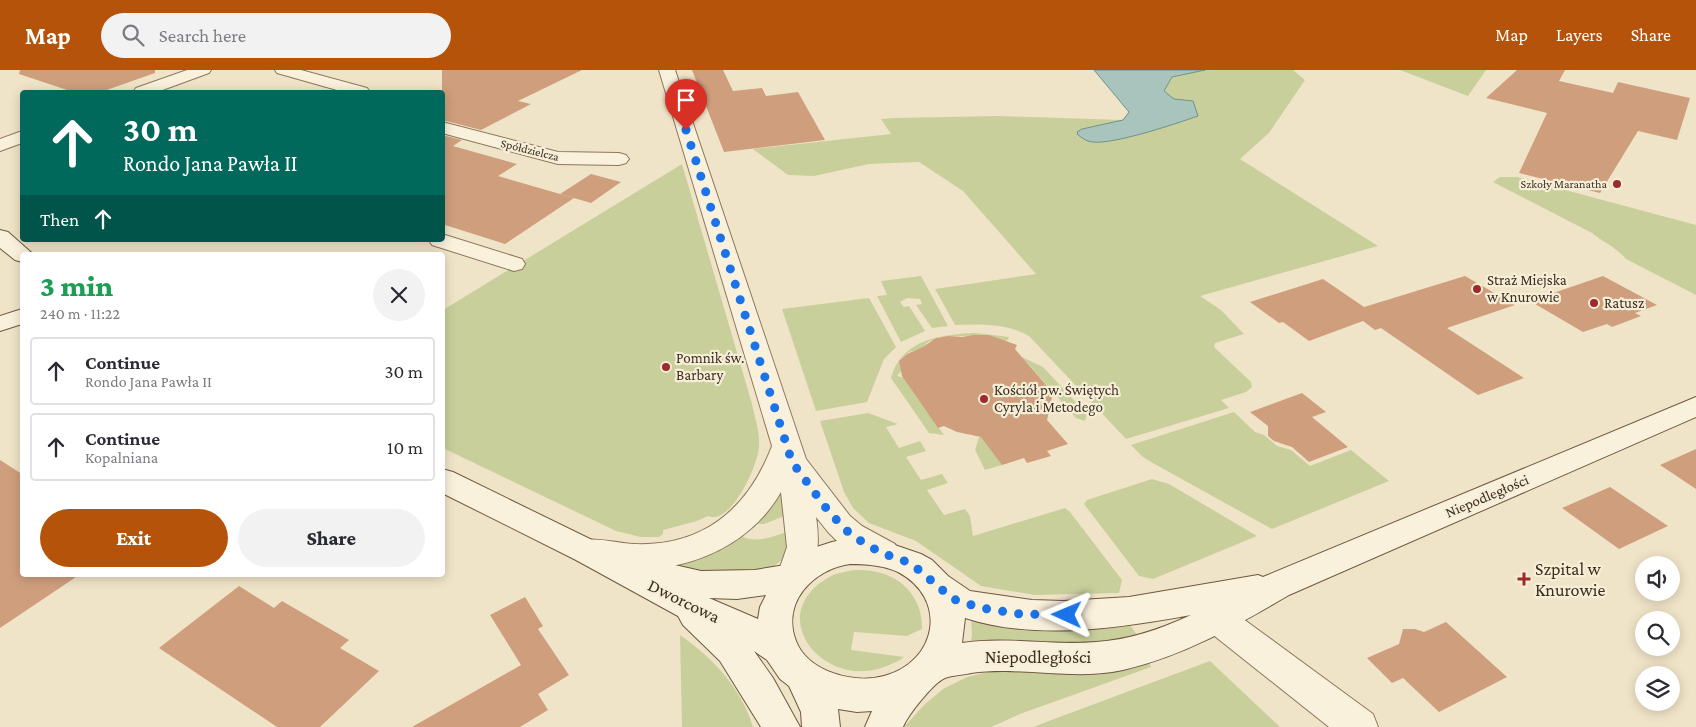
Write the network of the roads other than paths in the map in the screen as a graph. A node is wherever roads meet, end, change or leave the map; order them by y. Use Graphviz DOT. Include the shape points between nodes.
graph roads {
  1 [pos="203,70"];
  2 [pos="283,70"];
  3 [pos="667,70"];
  4 [pos="148,90"];
  5 [pos="354,90"];
  6 [pos="445,128"];
  7 [pos="20,138"];
  8 [pos="0,145"];
  9 [pos="618,159"];
  10 [pos="0,237"];
  11 [pos="445,242"];
  12 [pos="20,253"];
  13 [pos="514,264"];
  14 [pos="20,317"];
  15 [pos="0,324"];
  16 [pos="1696,406"];
  17 [pos="790,454"];
  18 [pos="445,481"];
  19 [pos="588,551"];
  20 [pos="883,554"];
  21 [pos="794,576"];
  22 [pos="1277,585"];
  23 [pos="936,586"];
  24 [pos="682,603"];
  25 [pos="1219,620"];
  26 [pos="780,650"];
  27 [pos="924,673"];
  28 [pos="804,678"];
  29 [pos="781,727"];
  30 [pos="821,727"];
  31 [pos="884,727"];
  32 [pos="1359,727"];
  1 -- 4 [label="street"];
  2 -- 5 [label="street"];
  3 -- 17 [label="street"];
  6 -- 9 [label="street, Spółdzielcza" via="558,158"];
  7 -- 8 [label="street"];
  10 -- 12 [label="street"];
  11 -- 13 [label="street"];
  14 -- 15 [label="street"];
  16 -- 22 [label="street, Niepodległości"];
  17 -- 19 [label="street" via="763,496 738,525 706,544 666,555 634,557"];
  17 -- 20 [label="street" via="839,524"];
  17 -- 21 [label="street" via="803,547"];
  18 -- 19 [label="street, Dworcowa"];
  19 -- 21 [label="street, Dworcowa" via="661,577 718,587"];
  19 -- 24 [label="street, Dworcowa"];
  20 -- 21 [label="street" via="867,551 835,553 820,558"];
  20 -- 23 [label="street" via="913,565"];
  21 -- 26 [label="street" via="775,608 775,636"];
  22 -- 23 [label="street, Niepodległości" via="1132,612 1082,616 1020,614 981,608 953,599"];
  22 -- 25 [label="street, Niepodległości"];
  23 -- 27 [label="street" via="944,599 948,627 942,652"];
  24 -- 26 [label="street, Dworcowa" via="755,633"];
  24 -- 29 [label="street" via="733,650"];
  25 -- 27 [label="street, Niepodległości" via="1128,654 1096,658 965,658"];
  25 -- 32 [label="street"];
  26 -- 28 [label="street"];
  27 -- 28 [label="street" via="899,689 860,696 821,688"];
  27 -- 31 [label="street" via="890,713"];
  28 -- 30 [label="street" via="820,712"];
}
